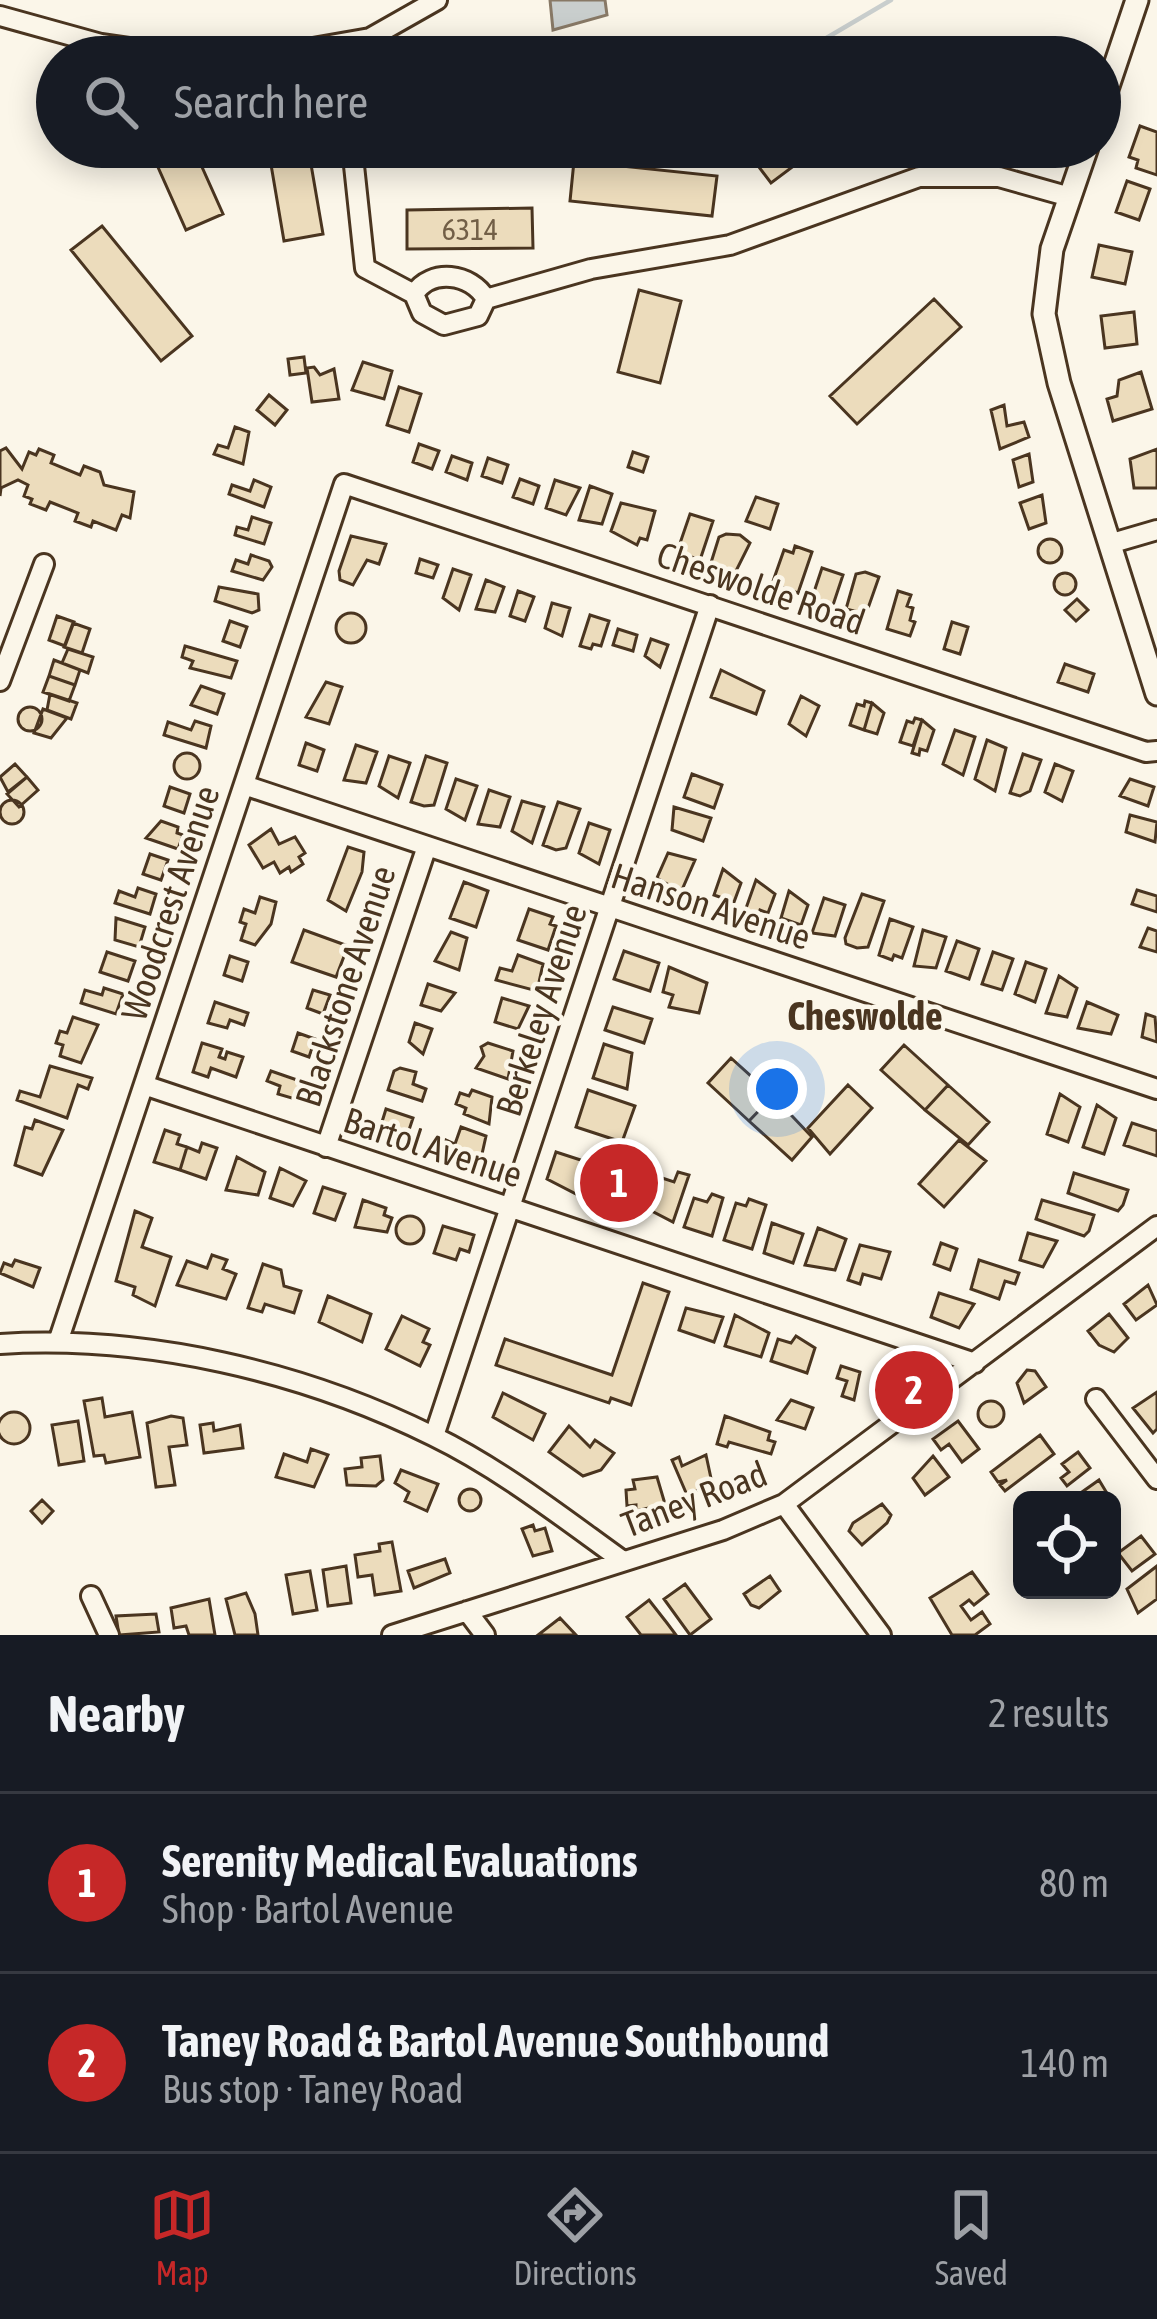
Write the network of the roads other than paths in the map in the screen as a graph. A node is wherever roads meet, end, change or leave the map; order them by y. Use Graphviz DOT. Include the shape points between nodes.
graph roads {
  1 [pos="437,0"];
  2 [pos="1137,0"];
  3 [pos="0,16"];
  4 [pos="71,36"];
  5 [pos="375,36"];
  6 [pos="1121,48"];
  7 [pos="354,168"];
  8 [pos="1080,168"];
  9 [pos="1070,196"];
  10 [pos="414,294"];
  11 [pos="486,299"];
  12 [pos="344,484"];
  13 [pos="1157,530"];
  14 [pos="1109,544"];
  15 [pos="44,563"];
  16 [pos="710,605"];
  17 [pos="0,682"];
  18 [pos="1157,694"];
  19 [pos="1157,751"];
  20 [pos="244,785"];
  21 [pos="427,846"];
  22 [pos="610,907"];
  23 [pos="143,1085"];
  24 [pos="1157,1089"];
  25 [pos="326,1147"];
  26 [pos="510,1208"];
  27 [pos="1157,1226"];
  28 [pos="58,1342"];
  29 [pos="0,1344"];
  30 [pos="974,1363"];
  31 [pos="1096,1399"];
  32 [pos="434,1436"];
  33 [pos="1157,1479"];
  34 [pos="784,1504"];
  35 [pos="623,1562"];
  36 [pos="91,1596"];
  37 [pos="467,1611"];
  38 [pos="109,1635"];
  39 [pos="392,1635"];
  40 [pos="485,1635"];
  41 [pos="881,1635"];
  1 -- 5 [label="street"];
  2 -- 6 [label="main road"];
  3 -- 4 [label="street"];
  7 -- 10 [label="street" via="365,268"];
  8 -- 9 [label="main road"];
  9 -- 11 [label="street" via="999,177 919,177 730,245 591,269"];
  9 -- 14 [label="main road" via="1052,249 1044,314"];
  10 -- 11 [label="street" via="441,276 470,283"];
  10 -- 11 [label="street" via="422,313 444,325 478,316"];
  12 -- 16 [label="street, Cheswolde Road"];
  12 -- 20 [label="street, Woodcrest Avenue"];
  13 -- 14 [label="street"];
  14 -- 18 [label="main road"];
  15 -- 17 [label="street"];
  16 -- 19 [label="street, Cheswolde Road"];
  16 -- 22 [label="street, Berkeley Avenue"];
  20 -- 21 [label="street, Hanson Avenue"];
  20 -- 23 [label="street, Woodcrest Avenue"];
  21 -- 22 [label="street, Hanson Avenue"];
  21 -- 25 [label="street, Blackstone Avenue"];
  22 -- 24 [label="street, Hanson Avenue"];
  22 -- 26 [label="street, Berkeley Avenue"];
  23 -- 25 [label="street, Bartol Avenue"];
  23 -- 28 [label="street, Woodcrest Avenue"];
  25 -- 26 [label="street, Bartol Avenue"];
  26 -- 30 [label="street, Bartol Avenue"];
  26 -- 32 [label="street, Berkeley Avenue"];
  27 -- 30 [label="street, Taney Road"];
  28 -- 29 [label="street"];
  28 -- 32 [label="street" via="283,1378"];
  30 -- 34 [label="street, Taney Road"];
  31 -- 33 [label="street"];
  32 -- 35 [label="street"];
  34 -- 35 [label="street, Taney Road"];
  34 -- 41 [label="street"];
  35 -- 37 [label="street, Taney Road"];
  36 -- 38 [label="street"];
  37 -- 39 [label="street, Taney Road"];
  37 -- 40 [label="street"];
}
